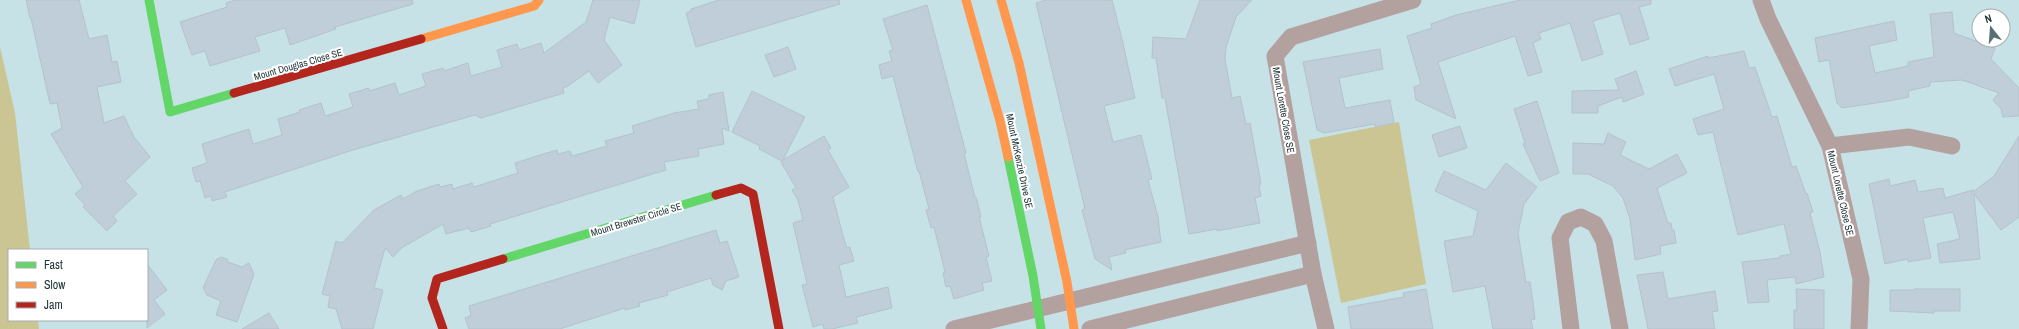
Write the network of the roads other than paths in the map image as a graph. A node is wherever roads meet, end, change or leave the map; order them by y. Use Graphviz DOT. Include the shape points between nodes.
graph roads {
  1 [pos="149,0"];
  2 [pos="539,0"];
  3 [pos="966,0"];
  4 [pos="1001,0"];
  5 [pos="1412,0"];
  6 [pos="1761,0"];
  7 [pos="1830,146"];
  8 [pos="1952,146"];
  9 [pos="1308,243"];
  10 [pos="1313,274"];
  11 [pos="1070,301"];
  12 [pos="1038,308"];
  13 [pos="443,329"];
  14 [pos="779,329"];
  15 [pos="954,329"];
  16 [pos="1041,329"];
  17 [pos="1074,329"];
  18 [pos="1090,329"];
  19 [pos="1326,329"];
  20 [pos="1571,329"];
  21 [pos="1620,329"];
  22 [pos="1859,329"];
  1 -- 2 [label="street, Mount Douglas Close SE" via="170,112 534,6"];
  3 -- 12 [label="street, Mount McKenzie Drive SE" via="1000,121"];
  4 -- 11 [label="street, Mount McKenzie Drive SE" via="1019,63"];
  5 -- 9 [label="street, Mount Lorette Close SE" via="1291,38 1275,56"];
  6 -- 7 [label="street, Mount Lorette Close SE"];
  7 -- 8 [label="street" via="1909,137"];
  7 -- 22 [label="street, Mount Lorette Close SE" via="1861,279"];
  9 -- 10 [label="street, Mount Lorette Close SE"];
  9 -- 11 [label="street"];
  10 -- 18 [label="street"];
  10 -- 19 [label="street, Mount Lorette Close SE"];
  11 -- 12 [label="street"];
  11 -- 17 [label="street, Mount McKenzie Drive SE"];
  12 -- 15 [label="street"];
  12 -- 16 [label="street, Mount McKenzie Drive SE"];
  13 -- 14 [label="street, Mount Brewster Circle SE" via="432,298 437,279 741,188 753,194"];
  20 -- 21 [label="street" via="1560,238 1568,222 1581,217 1595,224 1604,241"];
}
